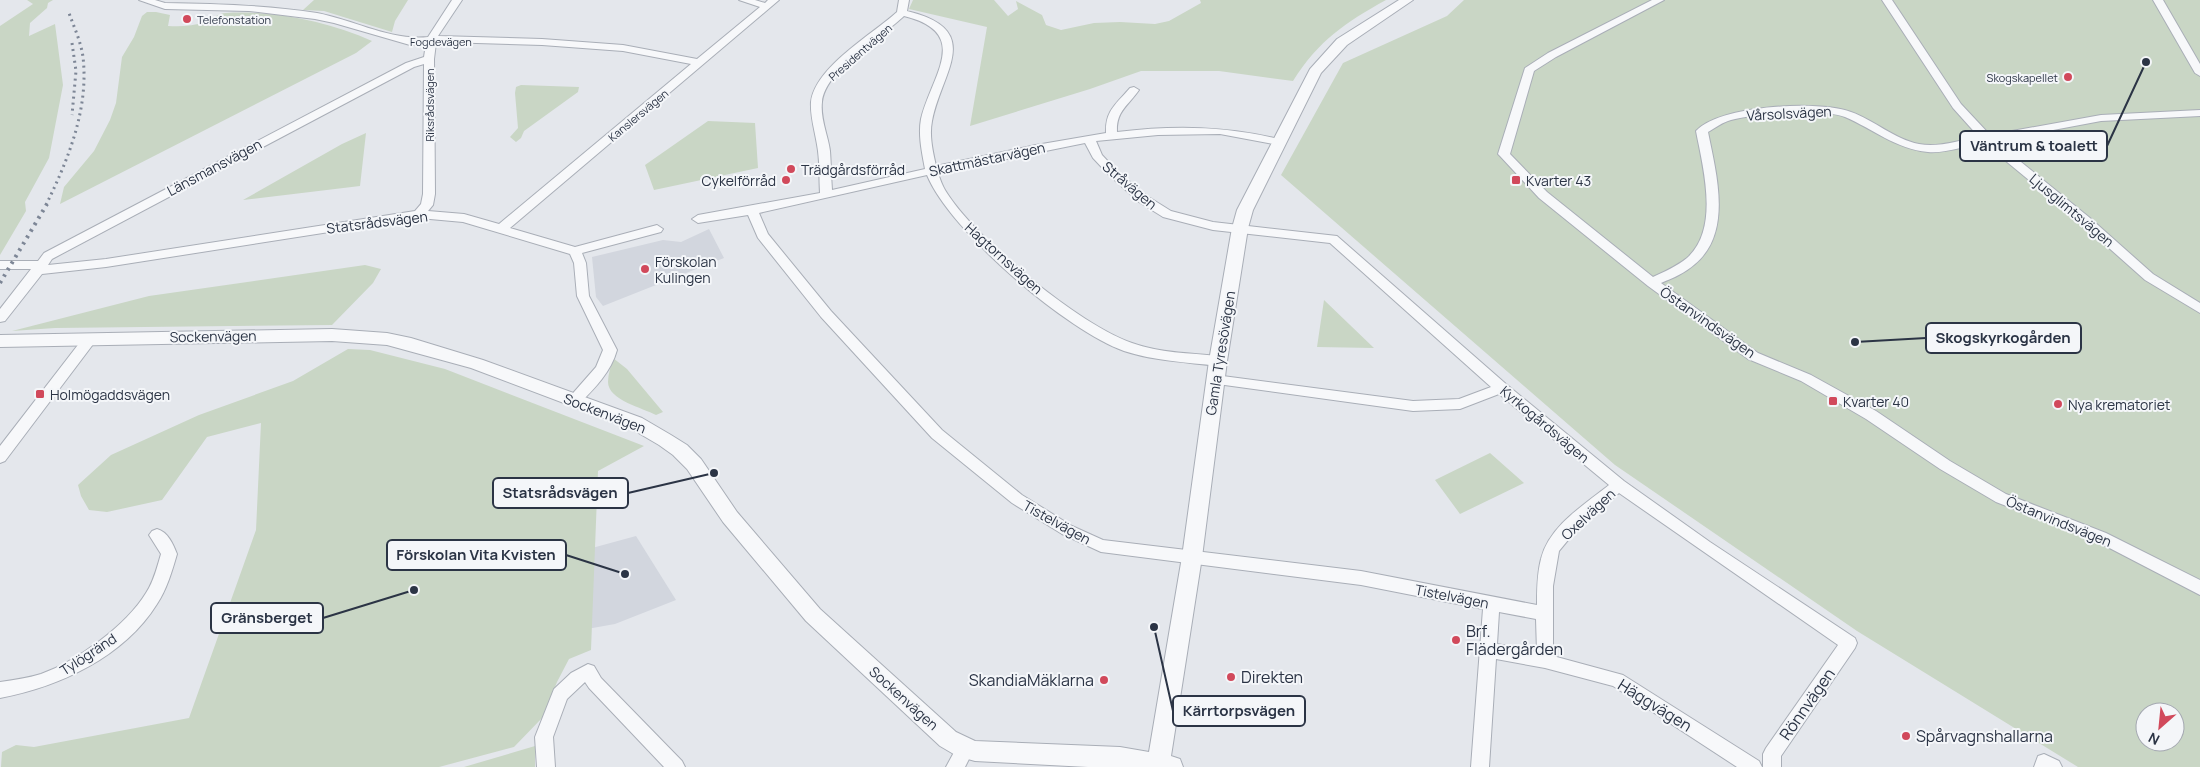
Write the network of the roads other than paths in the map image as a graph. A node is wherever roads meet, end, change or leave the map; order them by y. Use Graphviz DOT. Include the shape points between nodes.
graph roads {
  1 [pos="144,0"];
  2 [pos="457,0"];
  3 [pos="744,0"];
  4 [pos="904,0"];
  5 [pos="1407,0"];
  6 [pos="1659,0"];
  7 [pos="1887,0"];
  8 [pos="2158,0"];
  9 [pos="219,3"];
  10 [pos="771,3"];
  11 [pos="902,13"];
  12 [pos="431,41"];
  13 [pos="429,59"];
  14 [pos="700,63"];
  15 [pos="2200,72"];
  16 [pos="1134,90"];
  17 [pos="2200,113"];
  18 [pos="1112,137"];
  19 [pos="1089,139"];
  20 [pos="1988,140"];
  21 [pos="1279,142"];
  22 [pos="931,171"];
  23 [pos="826,194"];
  24 [pos="752,211"];
  25 [pos="419,214"];
  26 [pos="698,219"];
  27 [pos="502,228"];
  28 [pos="1240,228"];
  29 [pos="657,229"];
  30 [pos="575,251"];
  31 [pos="0,266"];
  32 [pos="39,268"];
  33 [pos="1652,283"];
  34 [pos="2200,308"];
  35 [pos="0,318"];
  36 [pos="89,340"];
  37 [pos="0,341"];
  38 [pos="1218,361"];
  39 [pos="1215,380"];
  40 [pos="1502,388"];
  41 [pos="574,400"];
  42 [pos="0,457"];
  43 [pos="1619,485"];
  44 [pos="157,535"];
  45 [pos="1192,557"];
  46 [pos="2200,588"];
  47 [pos="1492,603"];
  48 [pos="1546,614"];
  49 [pos="1849,643"];
  50 [pos="1490,650"];
  51 [pos="1545,661"];
  52 [pos="0,690"];
  53 [pos="960,758"];
  54 [pos="1163,766"];
  55 [pos="546,767"];
  56 [pos="676,767"];
  57 [pos="1480,767"];
  58 [pos="1753,767"];
  59 [pos="1772,767"];
  1 -- 9 [label="street, Fogdevägen" via="165,6"];
  2 -- 12 [label="street, Riksrådsvägen"];
  3 -- 10 [label="street"];
  4 -- 11 [label="street, Presidentvägen"];
  5 -- 21 [label="street, Gamla Tyresövägen" via="1342,42 1327,58 1315,72"];
  6 -- 33 [label="street, Östanvindsvägen" via="1529,70 1504,154 1543,195"];
  7 -- 20 [label="street, Ljusglimtsvägen" via="1956,106"];
  8 -- 15 [label="street"];
  9 -- 12 [label="street, Fogdevägen" via="336,20 410,42"];
  10 -- 14 [label="street, Kanslersvägen"];
  11 -- 22 [label="street, Hagtornsvägen" via="936,24 942,32 948,57 926,119"];
  11 -- 23 [label="street, Presidentvägen" via="838,68 826,80 818,96"];
  12 -- 13 [label="street, Riksrådsvägen"];
  12 -- 14 [label="street, Fogdevägen" via="542,42 623,48"];
  13 -- 25 [label="street, Riksrådsvägen" via="429,194 427,205"];
  13 -- 32 [label="street, Länsmansvägen" via="410,65 48,256"];
  14 -- 27 [label="street, Kanslersvägen"];
  16 -- 18 [label="street" via="1111,120"];
  17 -- 20 [label="street, Vårsolsvägen" via="2101,118"];
  18 -- 19 [label="street, Skattmästarvägen"];
  18 -- 21 [label="street, Skattmästarvägen" via="1221,131"];
  19 -- 22 [label="street, Skattmästarvägen"];
  19 -- 28 [label="street, Stråvägen" via="1097,156 1113,173 1143,199 1167,214 1197,223"];
  20 -- 33 [label="street, Vårsolsvägen" via="1931,149 1916,148 1897,142 1847,114 1829,109 1729,117 1702,131 1713,198 1708,234 1694,258"];
  20 -- 34 [label="street, Ljusglimtsvägen" via="2149,277"];
  21 -- 28 [label="street, Gamla Tyresövägen" via="1245,210"];
  22 -- 23 [label="street, Skattmästarvägen"];
  22 -- 38 [label="street, Hagtornsvägen" via="932,178 957,215 988,247 1068,314 1115,343 1141,352"];
  23 -- 24 [label="street, Skattmästarvägen"];
  24 -- 26 [label="street, Skattmästarvägen"];
  24 -- 45 [label="street, Tistelvägen" via="762,235 826,314 914,411 980,471 1067,530 1101,546"];
  25 -- 27 [label="street, Statsrådsvägen" via="458,217"];
  25 -- 32 [label="street, Statsrådsvägen" via="106,263"];
  27 -- 30 [label="street, Statsrådsvägen"];
  28 -- 38 [label="street, Gamla Tyresövägen"];
  28 -- 40 [label="street, Kyrkogårdsvägen" via="1333,239"];
  29 -- 30 [label="street"];
  30 -- 41 [label="street" via="580,262 583,296 610,350 602,369"];
  31 -- 32 [label="street"];
  32 -- 35 [label="street, Länsmansvägen"];
  33 -- 46 [label="street, Östanvindsvägen" via="1753,356 1806,378 1855,406 2001,498 2101,537"];
  36 -- 37 [label="street, Sockenvägen"];
  36 -- 41 [label="street, Sockenvägen" via="252,335 387,339 477,364"];
  36 -- 42 [label="street"];
  38 -- 39 [label="street, Gamla Tyresövägen"];
  39 -- 40 [label="street" via="1413,406 1460,404"];
  39 -- 45 [label="street, Gamla Tyresövägen"];
  40 -- 43 [label="street, Kyrkogårdsvägen"];
  41 -- 53 [label="street, Sockenvägen" via="643,426 680,450 789,589 948,739"];
  43 -- 48 [label="street, Oxelvägen" via="1571,526 1552,549 1546,569"];
  43 -- 49 [label="street, Kyrkogårdsvägen"];
  44 -- 52 [label="street, Tylögränd" via="168,554 152,599 139,616 111,641 50,678"];
  45 -- 47 [label="street, Tistelvägen" via="1361,578"];
  45 -- 54 [label="street, Gamla Tyresövägen"];
  47 -- 48 [label="street, Tistelvägen"];
  47 -- 50 [label="street"];
  48 -- 51 [label="street, Oxelvägen"];
  49 -- 59 [label="street, Rönnvägen" via="1772,754"];
  50 -- 51 [label="street, Häggvägen"];
  50 -- 57 [label="street"];
  51 -- 58 [label="street, Häggvägen" via="1617,680"];
  53 -- 54 [label="street, Sockenvägen" via="1013,754 1110,757"];
  55 -- 56 [label="street" via="544,737 560,694 588,672"];
}
